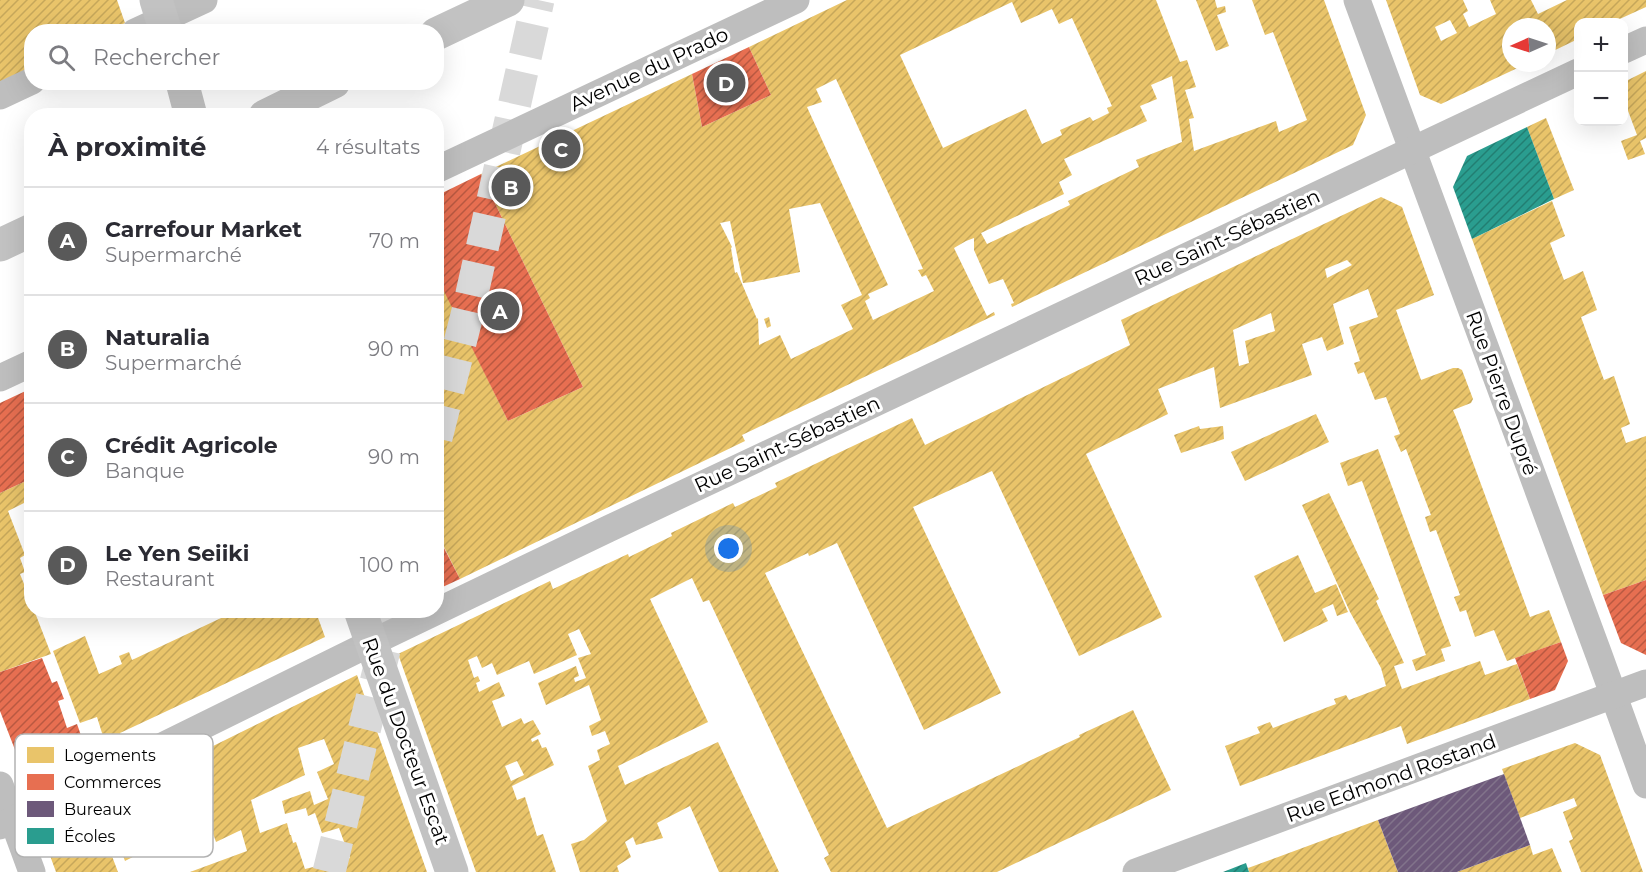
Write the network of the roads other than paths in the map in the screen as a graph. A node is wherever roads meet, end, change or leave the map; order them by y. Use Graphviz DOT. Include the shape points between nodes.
graph roads {
  1 [pos="204,0"];
  2 [pos="508,0"];
  3 [pos="796,0"];
  4 [pos="1357,0"];
  5 [pos="155,21"];
  6 [pos="444,30"];
  7 [pos="1646,40"];
  8 [pos="1628,48"];
  9 [pos="1574,74"];
  10 [pos="24,85"];
  11 [pos="184,90"];
  12 [pos="318,90"];
  13 [pos="0,96"];
  14 [pos="189,108"];
  15 [pos="281,108"];
  16 [pos="1412,150"];
  17 [pos="444,166"];
  18 [pos="24,234"];
  19 [pos="0,245"];
  20 [pos="24,367"];
  21 [pos="0,378"];
  22 [pos="444,608"];
  23 [pos="363,618"];
  24 [pos="423,618"];
  25 [pos="371,643"];
  26 [pos="1646,683"];
  27 [pos="1614,694"];
  28 [pos="186,734"];
  29 [pos="0,785"];
  30 [pos="1646,786"];
  31 [pos="6,823"];
  32 [pos="15,840"];
  33 [pos="24,857"];
  34 [pos="32,872"];
  35 [pos="452,872"];
  36 [pos="1136,872"];
  1 -- 5 [label="street"];
  2 -- 6 [label="main road"];
  3 -- 17 [label="street, Avenue du Prado"];
  4 -- 16 [label="street, Rue Pierre Dupré"];
  7 -- 8 [label="street"];
  9 -- 16 [label="street, Rue Saint-Sébastien"];
  10 -- 13 [label="street"];
  11 -- 14 [label="main road"];
  12 -- 15 [label="main road"];
  16 -- 22 [label="street, Rue Saint-Sébastien"];
  16 -- 27 [label="street, Rue Pierre Dupré"];
  18 -- 19 [label="main road"];
  20 -- 21 [label="street"];
  23 -- 25 [label="main road, Rue du Docteur Escat"];
  24 -- 25 [label="street, Rue Saint-Sébastien"];
  25 -- 28 [label="street, Rue Saint-Sébastien"];
  25 -- 35 [label="main road, Rue du Docteur Escat"];
  26 -- 27 [label="street, Rue Edmond Rostand"];
  27 -- 30 [label="street, Rue Pierre Dupré"];
  27 -- 36 [label="street, Rue Edmond Rostand"];
  29 -- 31 [label="street"];
  31 -- 32 [label="street"];
  33 -- 34 [label="street"];
}
